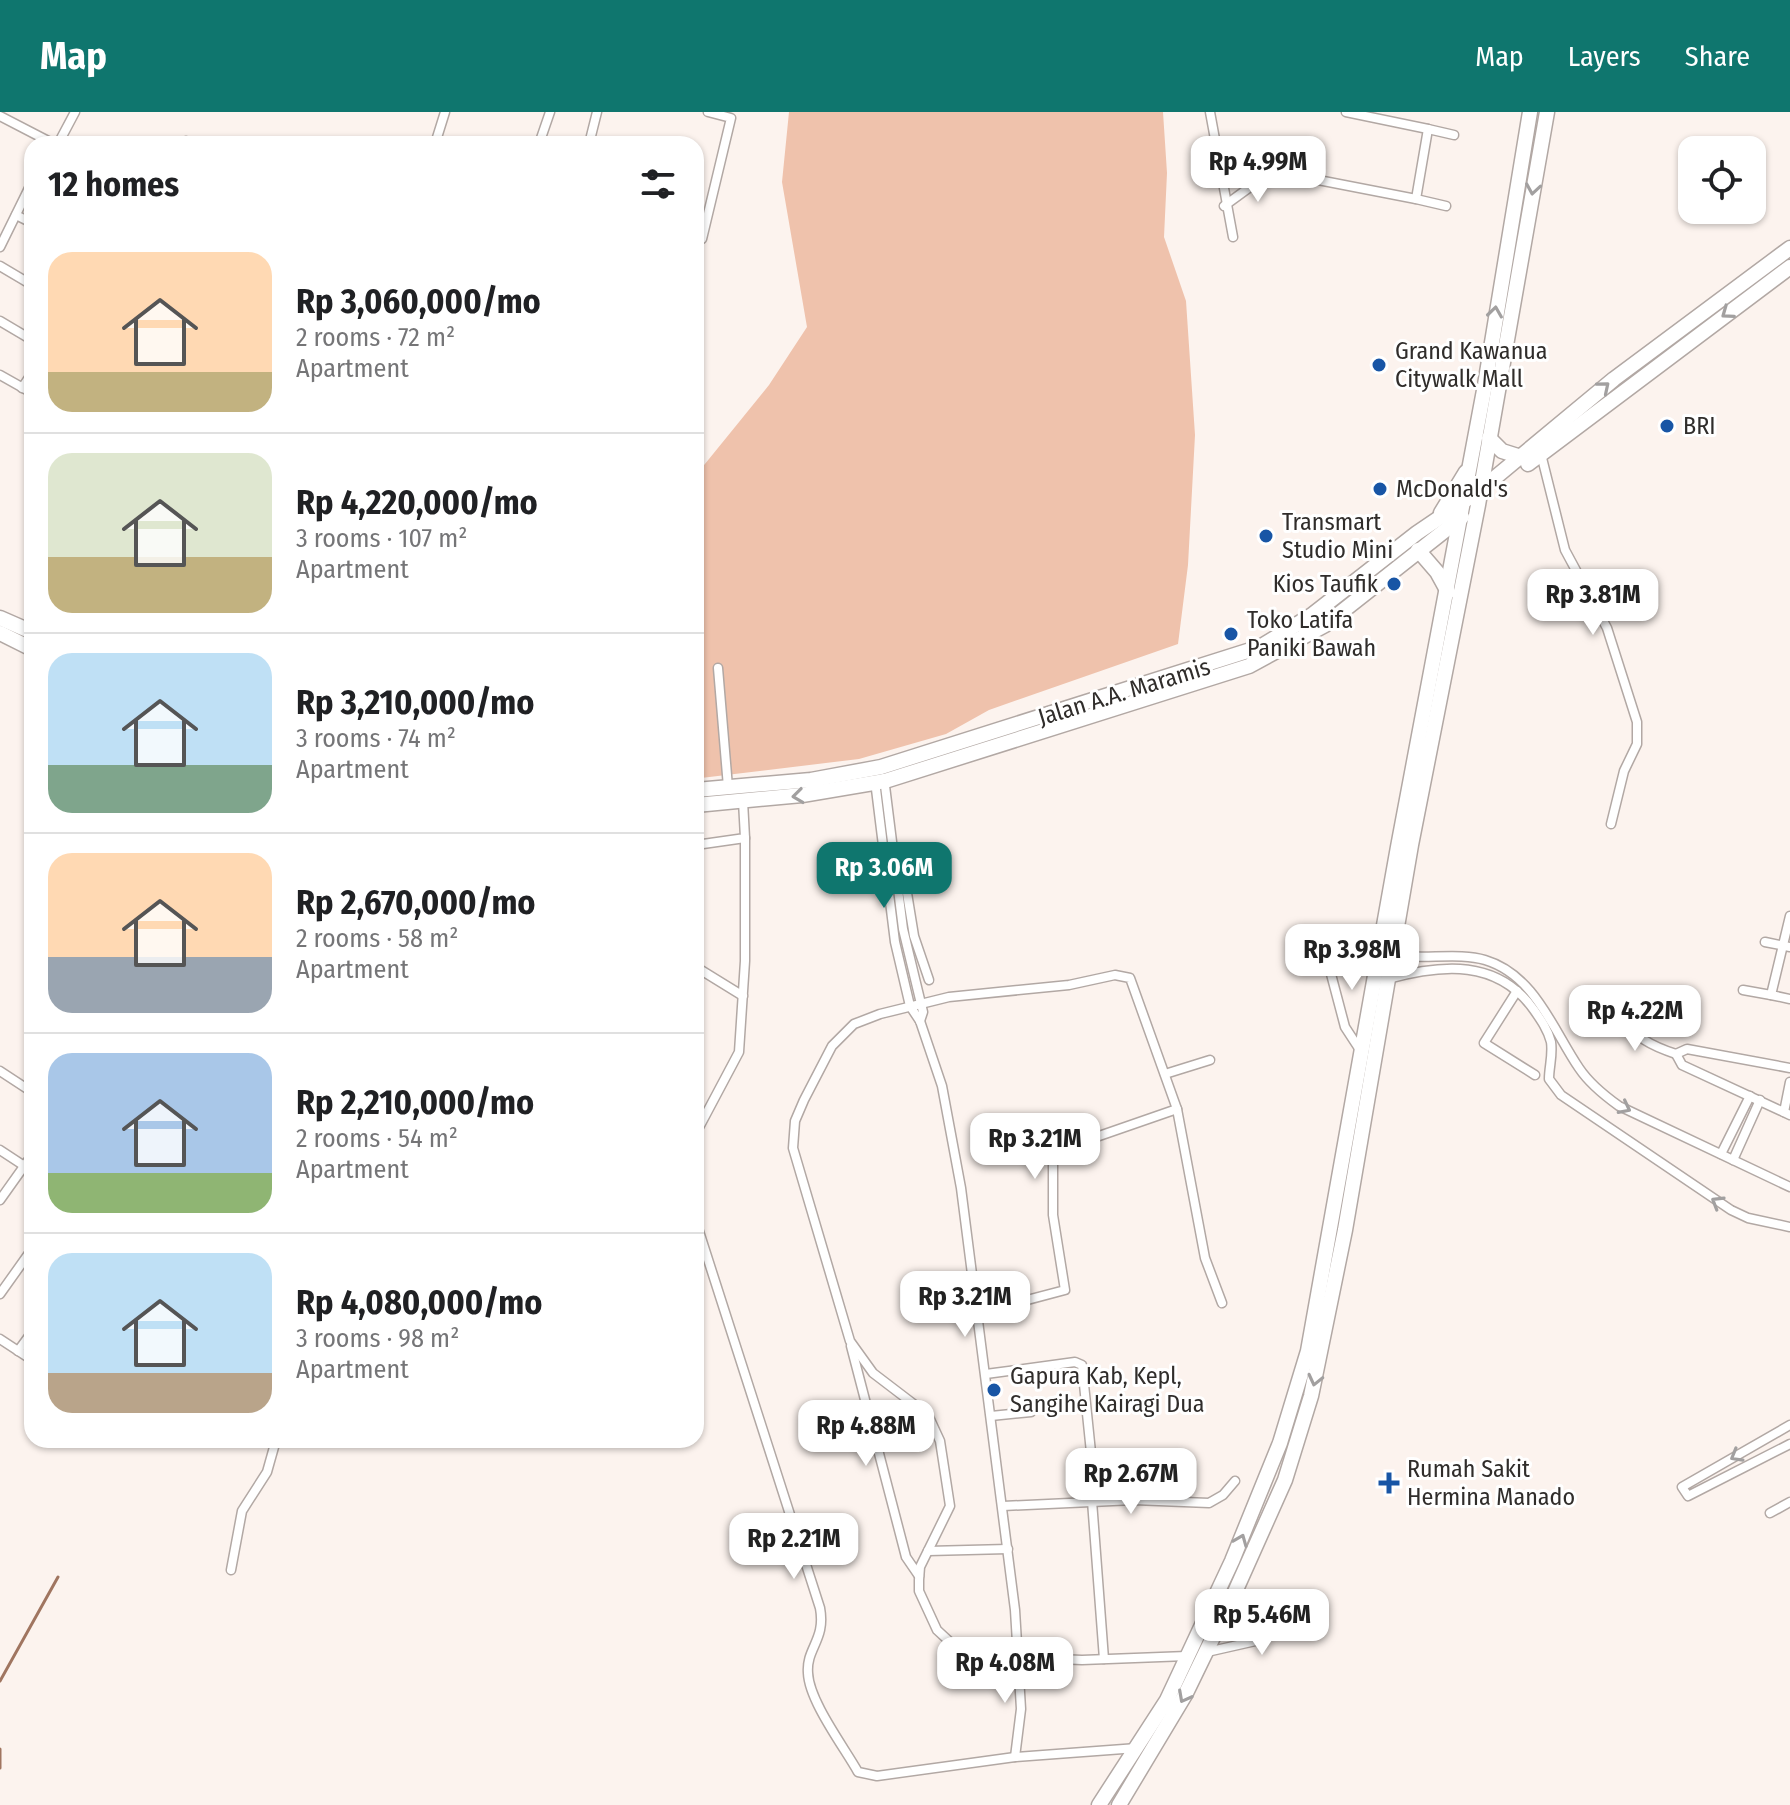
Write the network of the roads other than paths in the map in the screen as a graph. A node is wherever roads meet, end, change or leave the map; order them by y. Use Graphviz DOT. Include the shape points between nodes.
graph roads {
  1 [pos="75,112"];
  2 [pos="445,112"];
  3 [pos="550,112"];
  4 [pos="597,112"];
  5 [pos="708,112"];
  6 [pos="740,112"];
  7 [pos="1210,112"];
  8 [pos="1344,112"];
  9 [pos="1530,112"];
  10 [pos="1547,112"];
  11 [pos="0,116"];
  12 [pos="731,118"];
  13 [pos="1428,129"];
  14 [pos="1454,135"];
  15 [pos="39,136"];
  16 [pos="59,136"];
  17 [pos="438,136"];
  18 [pos="542,136"];
  19 [pos="591,136"];
  20 [pos="1215,152"];
  21 [pos="1272,171"];
  22 [pos="24,198"];
  23 [pos="1416,199"];
  24 [pos="1224,206"];
  25 [pos="1446,206"];
  26 [pos="16,215"];
  27 [pos="24,219"];
  28 [pos="704,231"];
  29 [pos="1233,237"];
  30 [pos="0,247"];
  31 [pos="1790,248"];
  32 [pos="0,266"];
  33 [pos="1790,267"];
  34 [pos="24,280"];
  35 [pos="0,321"];
  36 [pos="24,335"];
  37 [pos="0,375"];
  38 [pos="24,385"];
  39 [pos="22,388"];
  40 [pos="1489,438"];
  41 [pos="1541,453"];
  42 [pos="1521,457"];
  43 [pos="1471,463"];
  44 [pos="1474,499"];
  45 [pos="1439,516"];
  46 [pos="1459,518"];
  47 [pos="1418,550"];
  48 [pos="1448,592"];
  49 [pos="0,618"];
  50 [pos="24,628"];
  51 [pos="0,633"];
  52 [pos="24,645"];
  53 [pos="1443,647"];
  54 [pos="718,668"];
  55 [pos="878,775"];
  56 [pos="728,787"];
  57 [pos="704,789"];
  58 [pos="743,801"];
  59 [pos="704,804"];
  60 [pos="1611,824"];
  61 [pos="745,838"];
  62 [pos="704,844"];
  63 [pos="896,884"];
  64 [pos="1790,916"];
  65 [pos="1322,940"];
  66 [pos="1765,942"];
  67 [pos="1786,946"];
  68 [pos="1393,955"];
  69 [pos="704,972"];
  70 [pos="1388,979"];
  71 [pos="929,980"];
  72 [pos="1743,990"];
  73 [pos="1517,991"];
  74 [pos="1771,995"];
  75 [pos="743,996"];
  76 [pos="1790,999"];
  77 [pos="921,1003"];
  78 [pos="910,1006"];
  79 [pos="1622,1016"];
  80 [pos="920,1021"];
  81 [pos="1362,1053"];
  82 [pos="1572,1054"];
  83 [pos="1676,1054"];
  84 [pos="1210,1060"];
  85 [pos="1551,1062"];
  86 [pos="1790,1068"];
  87 [pos="0,1071"];
  88 [pos="1165,1074"];
  89 [pos="1535,1075"];
  90 [pos="1790,1082"];
  91 [pos="24,1087"];
  92 [pos="1750,1096"];
  93 [pos="1760,1100"];
  94 [pos="1177,1109"];
  95 [pos="1787,1113"];
  96 [pos="704,1118"];
  97 [pos="0,1150"];
  98 [pos="1721,1154"];
  99 [pos="1733,1160"];
  100 [pos="24,1165"];
  101 [pos="24,1173"];
  102 [pos="1790,1187"];
  103 [pos="0,1200"];
  104 [pos="1790,1227"];
  105 [pos="704,1247"];
  106 [pos="24,1260"];
  107 [pos="0,1294"];
  108 [pos="1222,1303"];
  109 [pos="978,1313"];
  110 [pos="0,1339"];
  111 [pos="850,1341"];
  112 [pos="24,1343"];
  113 [pos="18,1351"];
  114 [pos="24,1355"];
  115 [pos="986,1374"];
  116 [pos="1031,1412"];
  117 [pos="991,1416"];
  118 [pos="1790,1425"];
  119 [pos="1790,1444"];
  120 [pos="274,1448"];
  121 [pos="1235,1481"];
  122 [pos="1094,1501"];
  123 [pos="1790,1502"];
  124 [pos="1003,1506"];
  125 [pos="1770,1513"];
  126 [pos="1008,1549"];
  127 [pos="928,1551"];
  128 [pos="231,1570"];
  129 [pos="919,1576"];
  130 [pos="1268,1610"];
  131 [pos="1206,1652"];
  132 [pos="1017,1654"];
  133 [pos="1188,1655"];
  134 [pos="1104,1659"];
  135 [pos="1138,1748"];
  136 [pos="1015,1757"];
  137 [pos="1099,1805"];
  138 [pos="1119,1805"];
  1 -- 16 [label="street"];
  2 -- 17 [label="street"];
  3 -- 18 [label="street"];
  4 -- 19 [label="street"];
  5 -- 12 [label="street"];
  6 -- 12 [label="street"];
  7 -- 20 [label="street"];
  8 -- 13 [label="street"];
  43 -- 9 [label="highway, one-way"];
  10 -- 40 [label="highway, one-way"];
  11 -- 15 [label="street"];
  12 -- 28 [label="street"];
  13 -- 14 [label="street"];
  13 -- 23 [label="street"];
  20 -- 21 [label="street"];
  20 -- 24 [label="street"];
  21 -- 23 [label="street"];
  21 -- 24 [label="street"];
  22 -- 26 [label="street"];
  23 -- 25 [label="street"];
  24 -- 29 [label="street"];
  26 -- 27 [label="street"];
  26 -- 30 [label="street"];
  42 -- 31 [label="highway, Jalan A.A. Maramis, one-way" via="1614,379"];
  32 -- 34 [label="street"];
  33 -- 41 [label="highway, one-way"];
  35 -- 36 [label="street"];
  37 -- 39 [label="street"];
  38 -- 39 [label="street"];
  40 -- 42 [label="highway" via="1502,451"];
  40 -- 44 [label="highway"];
  41 -- 44 [label="highway"];
  41 -- 60 [label="street" via="1565,550 1607,628 1637,722 1637,744 1624,771"];
  42 -- 44 [label="highway, Jalan A.A. Maramis"];
  43 -- 44 [label="highway"];
  43 -- 45 [label="highway"];
  44 -- 45 [label="highway, Jalan A.A. Maramis"];
  44 -- 46 [label="highway"];
  44 -- 53 [label="highway"];
  45 -- 55 [label="highway, Jalan A.A. Maramis" via="1312,615 1260,647"];
  46 -- 47 [label="highway"];
  46 -- 48 [label="highway"];
  47 -- 48 [label="highway"];
  47 -- 55 [label="highway" via="1325,625 1260,661"];
  48 -- 53 [label="highway"];
  49 -- 50 [label="highway"];
  51 -- 52 [label="highway"];
  53 -- 68 [label="highway"];
  53 -- 81 [label="highway"];
  54 -- 56 [label="street"];
  55 -- 56 [label="highway, Jalan A.A. Maramis"];
  55 -- 58 [label="highway, one-way"];
  55 -- 63 [label="street"];
  55 -- 78 [label="street" via="895,942"];
  56 -- 57 [label="highway, Jalan A.A. Maramis"];
  58 -- 59 [label="highway"];
  58 -- 61 [label="street"];
  61 -- 62 [label="street"];
  61 -- 75 [label="street"];
  63 -- 71 [label="street" via="905,885"];
  63 -- 77 [label="street"];
  64 -- 67 [label="street"];
  65 -- 81 [label="street" via="1345,1027"];
  66 -- 67 [label="street"];
  67 -- 74 [label="street"];
  68 -- 70 [label="highway"];
  68 -- 82 [label="street" via="1484,960 1505,971 1549,1013"];
  69 -- 75 [label="street"];
  70 -- 73 [label="street" via="1434,968 1466,968"];
  70 -- 131 [label="highway, one-way" via="1311,1396 1285,1480"];
  72 -- 74 [label="street"];
  73 -- 85 [label="street" via="1547,1030"];
  73 -- 89 [label="street" via="1484,1043"];
  74 -- 76 [label="street"];
  75 -- 96 [label="street" via="739,1052"];
  77 -- 78 [label="street"];
  77 -- 80 [label="street"];
  77 -- 88 [label="street" via="1123,975 1130,978"];
  78 -- 80 [label="street"];
  78 -- 111 [label="street" via="854,1024 842,1035 804,1100 793,1134 796,1165"];
  79 -- 83 [label="street" via="1651,1046"];
  80 -- 109 [label="street" via="947,1104"];
  133 -- 81 [label="highway, one-way" via="1232,1561 1296,1393 1327,1259"];
  82 -- 85 [label="street"];
  82 -- 98 [label="street, one-way" via="1580,1069 1619,1106"];
  83 -- 86 [label="street" via="1687,1049"];
  83 -- 92 [label="street" via="1682,1065"];
  84 -- 88 [label="street"];
  104 -- 85 [label="street, one-way" via="1731,1210 1589,1116 1553,1088"];
  87 -- 91 [label="street"];
  88 -- 94 [label="street"];
  90 -- 95 [label="street"];
  92 -- 93 [label="street"];
  92 -- 98 [label="street"];
  93 -- 95 [label="street"];
  93 -- 99 [label="street"];
  94 -- 108 [label="street" via="1205,1258"];
  94 -- 109 [label="street" via="1057,1154 1051,1166 1051,1199 1065,1290"];
  97 -- 100 [label="street"];
  98 -- 99 [label="street"];
  99 -- 102 [label="street"];
  101 -- 103 [label="street"];
  105 -- 136 [label="street" via="820,1608 823,1630 808,1666 811,1689 858,1772 877,1776"];
  106 -- 107 [label="street"];
  109 -- 115 [label="street"];
  110 -- 113 [label="street"];
  111 -- 127 [label="street" via="873,1373 928,1415 940,1441 950,1506"];
  111 -- 129 [label="street" via="903,1546"];
  112 -- 113 [label="street"];
  113 -- 114 [label="street"];
  115 -- 117 [label="street"];
  115 -- 122 [label="street" via="1082,1365"];
  116 -- 117 [label="street"];
  117 -- 124 [label="street"];
  118 -- 119 [label="street, one-way" via="1682,1487 1688,1496"];
  120 -- 128 [label="street" via="267,1472 242,1511"];
  121 -- 122 [label="street" via="1209,1503"];
  122 -- 124 [label="street"];
  122 -- 134 [label="street"];
  123 -- 125 [label="street"];
  124 -- 126 [label="street"];
  126 -- 127 [label="street"];
  126 -- 132 [label="street"];
  127 -- 129 [label="street"];
  129 -- 132 [label="street" via="927,1611 950,1642 988,1656"];
  130 -- 131 [label="street" via="1260,1640"];
  131 -- 138 [label="highway, one-way" via="1147,1764"];
  132 -- 134 [label="street"];
  132 -- 136 [label="street" via="1021,1709"];
  133 -- 134 [label="street"];
  133 -- 135 [label="highway"];
  135 -- 136 [label="street"];
  135 -- 137 [label="highway"];
}
